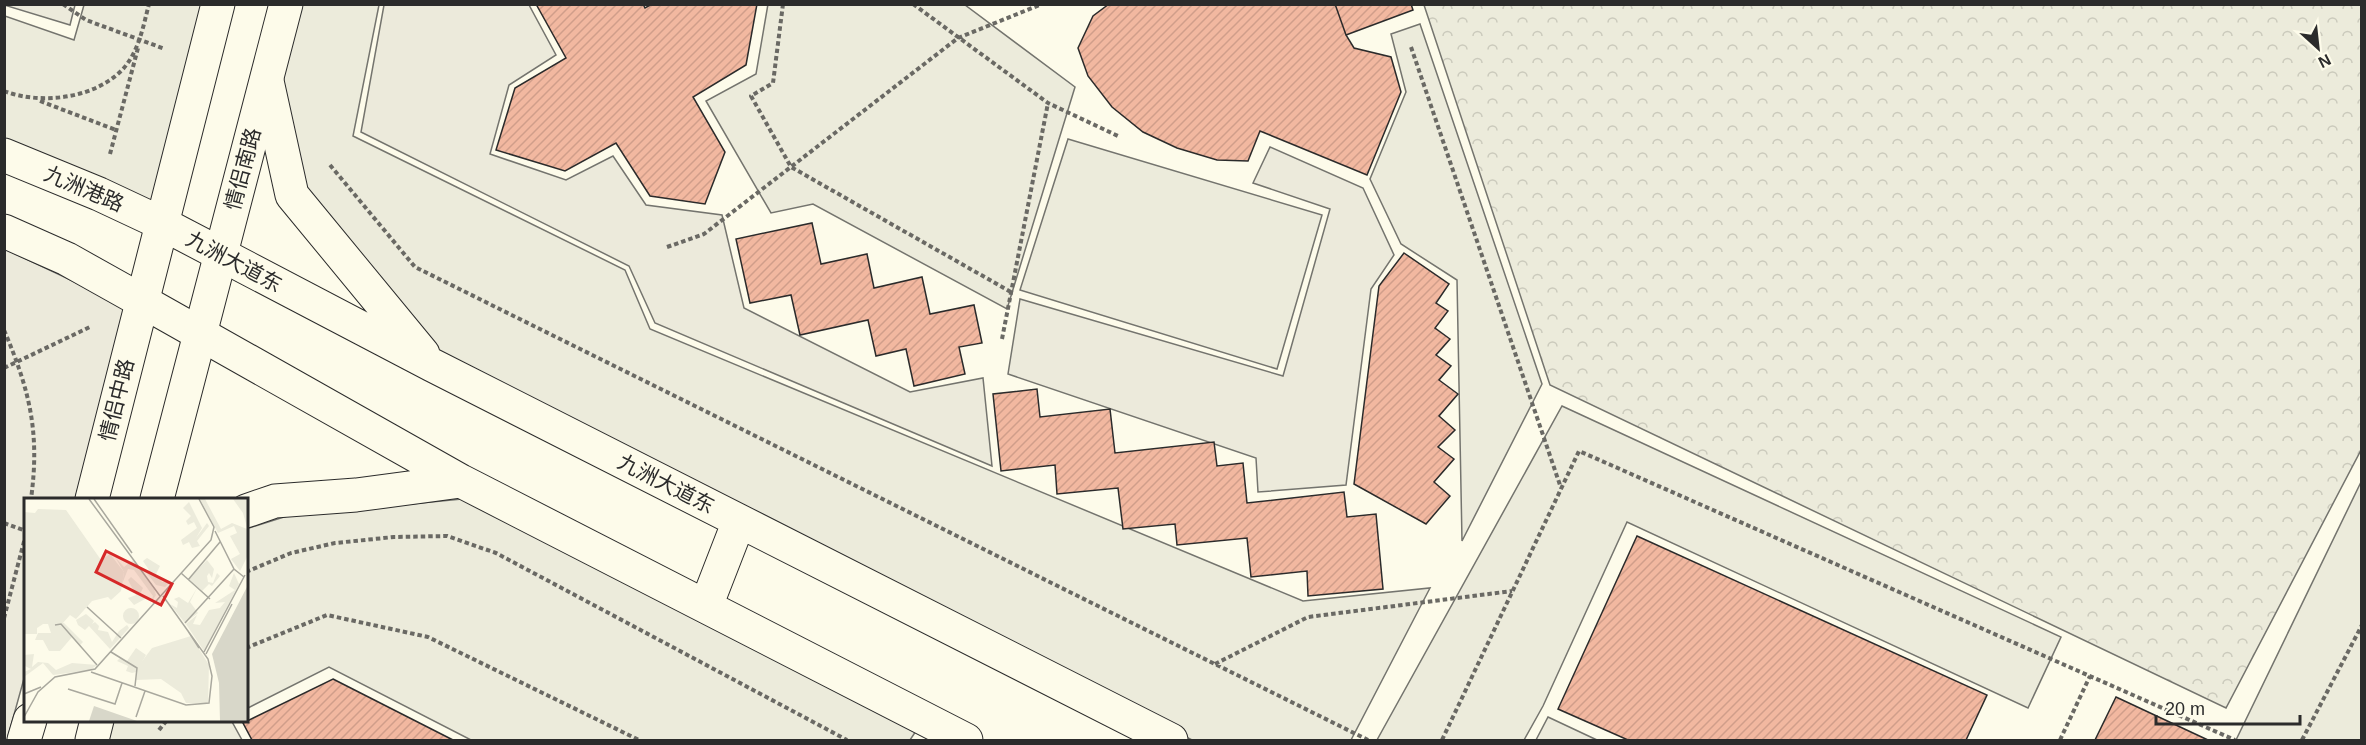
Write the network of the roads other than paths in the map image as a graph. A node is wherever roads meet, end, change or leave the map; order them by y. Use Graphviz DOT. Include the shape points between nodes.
graph roads {
  1 [pos="218,4"];
  2 [pos="286,4"];
  3 [pos="267,81"];
  4 [pos="4,155"];
  5 [pos="163,224"];
  6 [pos="4,231"];
  7 [pos="221,255"];
  8 [pos="142,302"];
  9 [pos="201,334"];
  10 [pos="432,365"];
  11 [pos="461,481"];
  12 [pos="92,498"];
  13 [pos="157,498"];
  14 [pos="248,511"];
  15 [pos="739,521"];
  16 [pos="706,606"];
  17 [pos="30,721"];
  18 [pos="98,721"];
  19 [pos="24,741"];
  20 [pos="92,741"];
  21 [pos="966,741"];
  22 [pos="1171,741"];
  1 -- 5 [label="main road"];
  2 -- 3 [label="main road, 情侣南路"];
  3 -- 7 [label="main road, 情侣南路"];
  3 -- 10 [label="main road" via="292,195"];
  4 -- 5 [label="main road, 九洲港路"];
  5 -- 7 [label="main road, 九洲大道东"];
  5 -- 8 [label="main road"];
  6 -- 8 [label="main road" via="67,259"];
  7 -- 9 [label="main road, 情侣南路"];
  7 -- 10 [label="main road, 九洲大道东"];
  8 -- 9 [label="main road"];
  8 -- 12 [label="main road, 情侣中路"];
  9 -- 11 [label="main road"];
  9 -- 13 [label="main road"];
  10 -- 15 [label="main road, 九洲大道东"];
  11 -- 14 [label="main road" via="275,501"];
  11 -- 16 [label="main road"];
  15 -- 16 [label="main road"];
  15 -- 22 [label="main road, 九洲大道东"];
  16 -- 21 [label="main road"];
  17 -- 19 [label="main road"];
  18 -- 20 [label="main road"];
}
